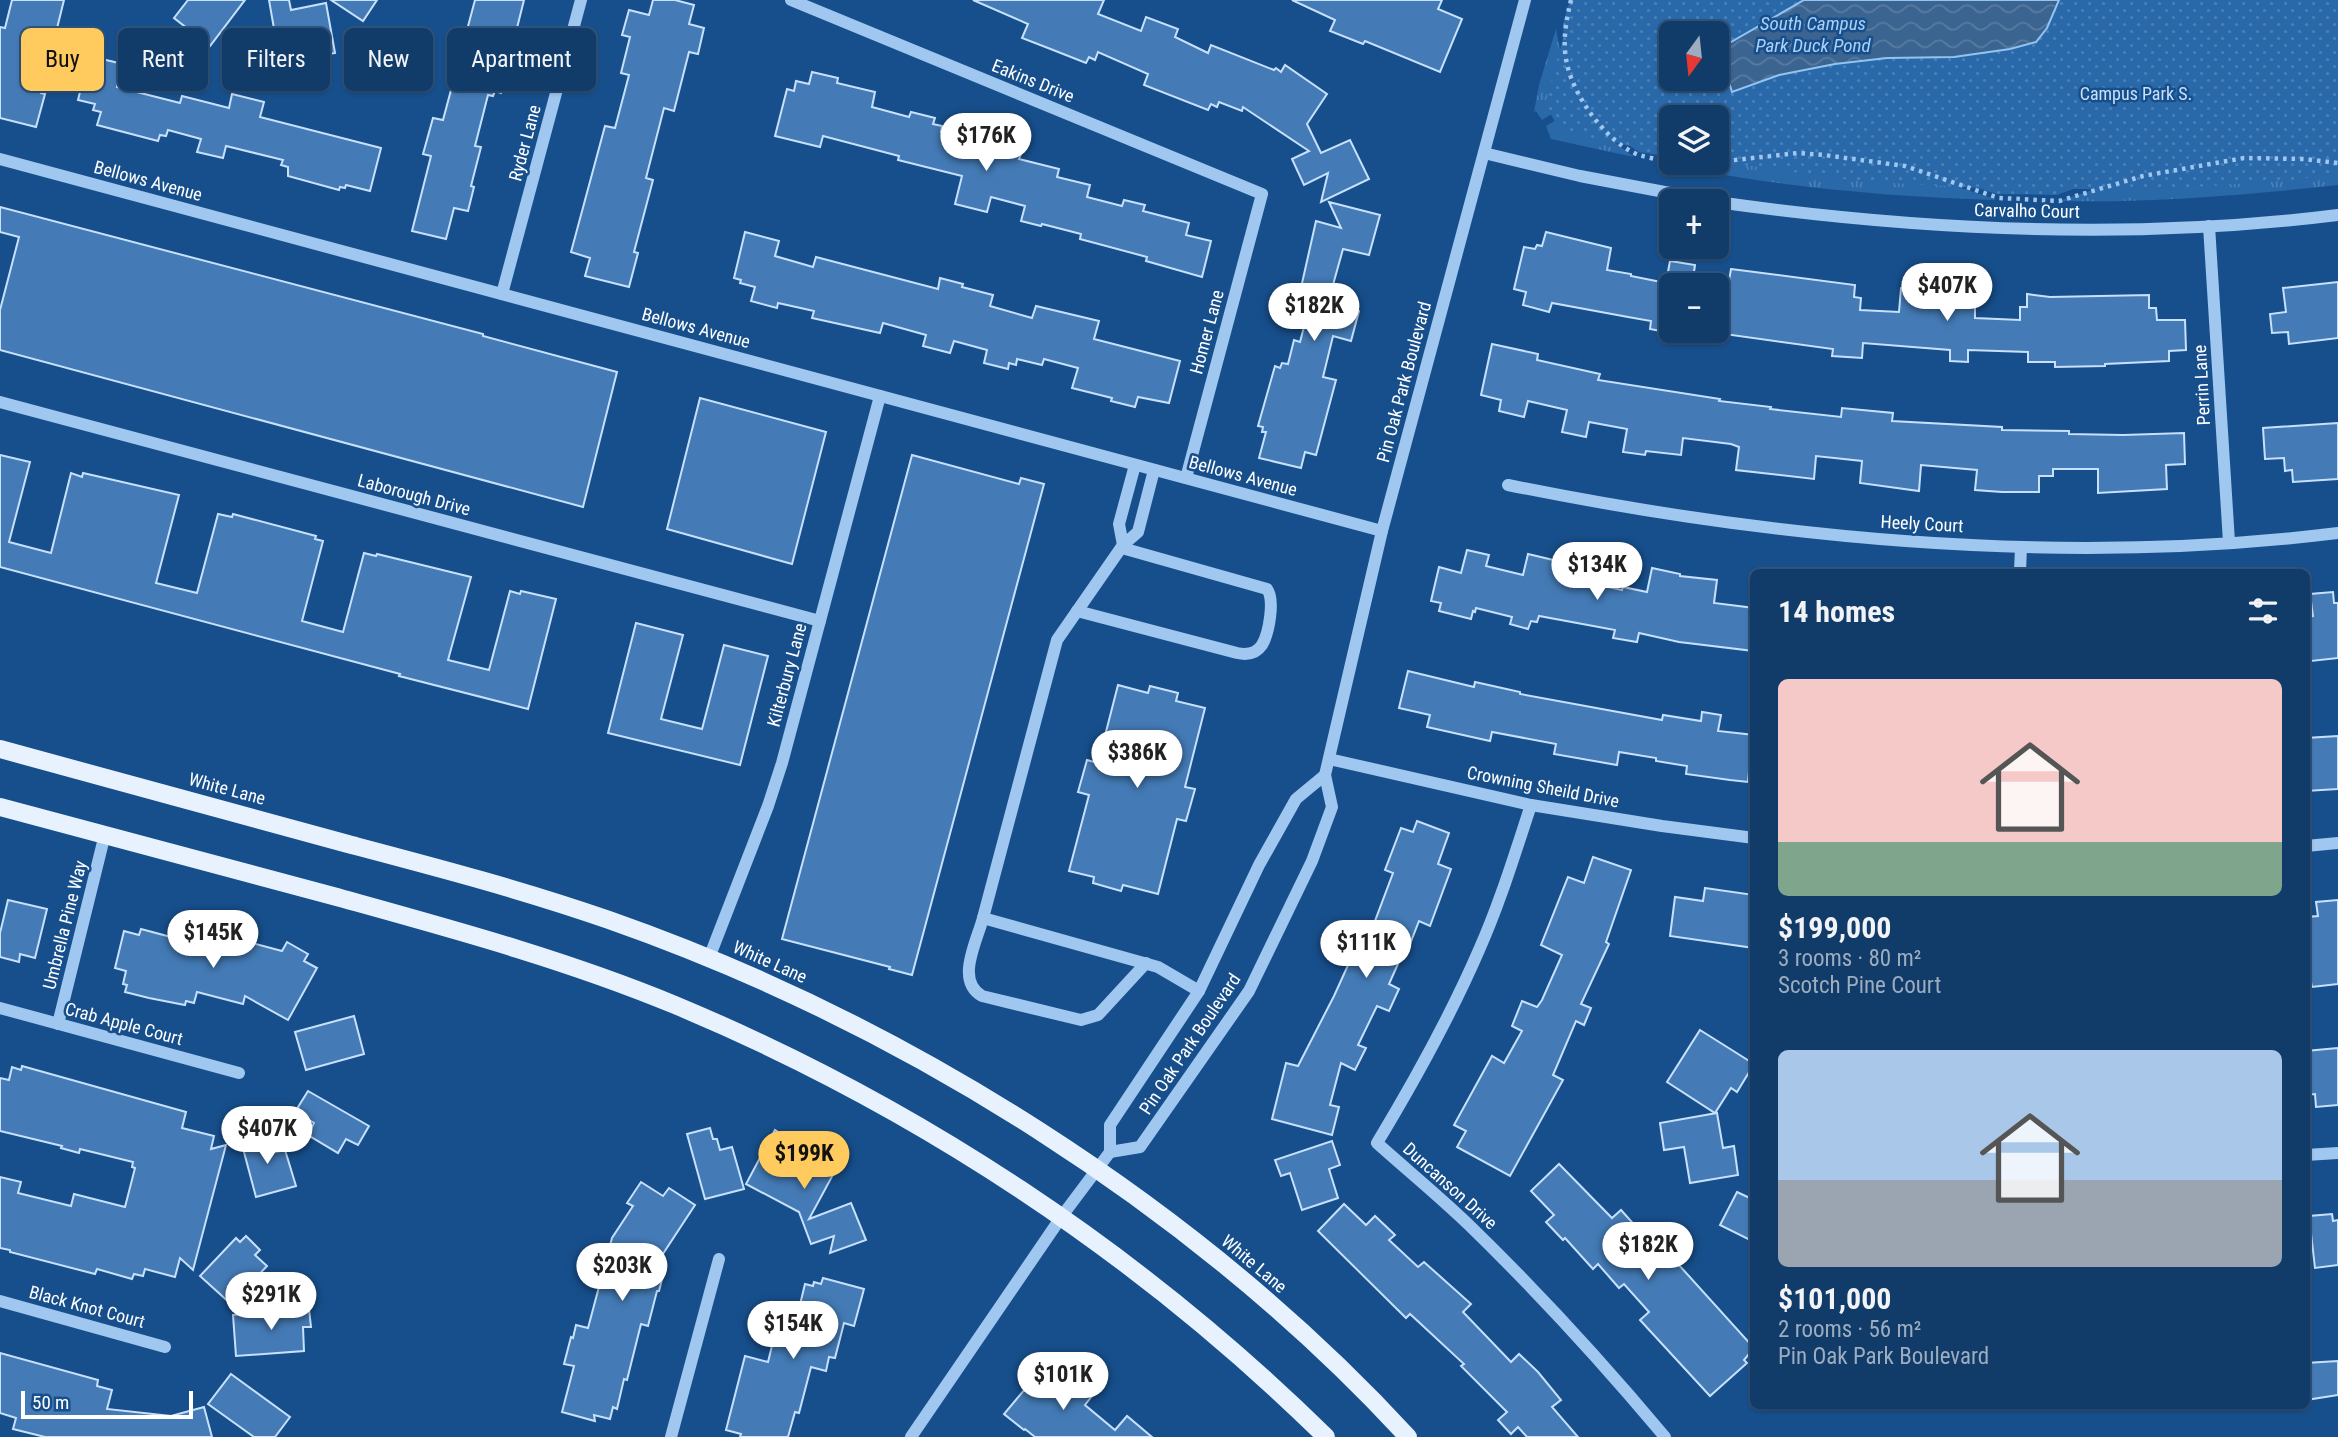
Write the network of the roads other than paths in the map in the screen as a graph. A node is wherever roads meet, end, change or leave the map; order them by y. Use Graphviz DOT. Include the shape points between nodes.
graph roads {
  1 [pos="581,0"];
  2 [pos="791,0"];
  3 [pos="1525,0"];
  4 [pos="1484,153"];
  5 [pos="0,159"];
  6 [pos="1659,191"];
  7 [pos="1262,194"];
  8 [pos="1729,204"];
  9 [pos="2338,215"];
  10 [pos="2210,226"];
  11 [pos="502,294"];
  12 [pos="880,396"];
  13 [pos="0,402"];
  14 [pos="1135,465"];
  15 [pos="1154,470"];
  16 [pos="1186,478"];
  17 [pos="1508,485"];
  18 [pos="1382,531"];
  19 [pos="2338,533"];
  20 [pos="2229,542"];
  21 [pos="1123,547"];
  22 [pos="2021,547"];
  23 [pos="2020,569"];
  24 [pos="1077,611"];
  25 [pos="820,621"];
  26 [pos="0,750"];
  27 [pos="1329,759"];
  28 [pos="1325,775"];
  29 [pos="1531,804"];
  30 [pos="0,807"];
  31 [pos="105,834"];
  32 [pos="1750,837"];
  33 [pos="2338,843"];
  34 [pos="2310,846"];
  35 [pos="983,918"];
  36 [pos="709,958"];
  37 [pos="1146,963"];
  38 [pos="1199,991"];
  39 [pos="0,1008"];
  40 [pos="58,1024"];
  41 [pos="239,1073"];
  42 [pos="1110,1152"];
  43 [pos="2338,1153"];
  44 [pos="2310,1155"];
  45 [pos="1097,1169"];
  46 [pos="1062,1216"];
  47 [pos="719,1259"];
  48 [pos="0,1301"];
  49 [pos="165,1347"];
  50 [pos="918,1434"];
  51 [pos="671,1437"];
  52 [pos="1326,1437"];
  53 [pos="1408,1437"];
  54 [pos="1665,1437"];
  1 -- 11 [label="street, Ryder Lane"];
  2 -- 7 [label="street, Eakins Drive"];
  3 -- 4 [label="street, Pin Oak Park Boulevard"];
  4 -- 6 [label="street, Carvalho Court"];
  4 -- 18 [label="street, Pin Oak Park Boulevard"];
  5 -- 11 [label="street, Bellows Avenue"];
  7 -- 16 [label="street, Homer Lane"];
  8 -- 10 [label="street, Carvalho Court" via="1946,227 2130,230"];
  9 -- 10 [label="street, Carvalho Court"];
  10 -- 20 [label="street, Perrin Lane"];
  11 -- 12 [label="street, Bellows Avenue"];
  12 -- 14 [label="street, Bellows Avenue"];
  12 -- 25 [label="street, Kilterbury Lane"];
  13 -- 25 [label="street, Laborough Drive"];
  14 -- 15 [label="street, Bellows Avenue"];
  14 -- 21 [label="street" via="1119,524"];
  15 -- 16 [label="street, Bellows Avenue"];
  15 -- 21 [label="street" via="1138,532"];
  16 -- 18 [label="street, Bellows Avenue"];
  17 -- 22 [label="street, Heely Court" via="1751,527"];
  18 -- 27 [label="street, Pin Oak Park Boulevard"];
  19 -- 20 [label="street, Heely Court"];
  20 -- 22 [label="street, Heely Court"];
  21 -- 24 [label="street"];
  21 -- 24 [label="street" via="1267,589 1272,605 1263,644 1246,655"];
  22 -- 23 [label="street"];
  24 -- 35 [label="street" via="1057,640"];
  25 -- 36 [label="street, Kilterbury Lane" via="768,806"];
  26 -- 36 [label="main road, White Lane" via="508,887"];
  27 -- 28 [label="street, Pin Oak Park Boulevard"];
  27 -- 29 [label="street, Crowning Sheild Drive"];
  28 -- 38 [label="street, Pin Oak Park Boulevard" via="1296,799"];
  28 -- 42 [label="street, Pin Oak Park Boulevard" via="1332,807 1312,861 1249,991 1140,1147"];
  29 -- 32 [label="street, Crowning Sheild Drive"];
  29 -- 54 [label="street, Duncanson Drive" via="1480,949 1443,1029 1377,1143 1467,1223 1550,1307"];
  30 -- 31 [label="main road"];
  31 -- 40 [label="street, Umbrella Pine Way"];
  31 -- 46 [label="main road" via="473,934 674,1004 818,1071 912,1122"];
  33 -- 34 [label="street"];
  35 -- 37 [label="street"];
  35 -- 37 [label="street" via="967,974 974,992 982,996 1080,1020 1091,1018"];
  36 -- 45 [label="main road, White Lane" via="853,1024 947,1074"];
  37 -- 38 [label="street"];
  38 -- 42 [label="street, Pin Oak Park Boulevard" via="1110,1125"];
  39 -- 40 [label="street, Crab Apple Court"];
  40 -- 41 [label="street, Crab Apple Court"];
  42 -- 45 [label="street, Pin Oak Park Boulevard"];
  43 -- 44 [label="street"];
  45 -- 46 [label="street, Pin Oak Park Boulevard"];
  45 -- 53 [label="main road, White Lane" via="1260,1296"];
  46 -- 50 [label="street, Pin Oak Park Boulevard"];
  46 -- 52 [label="main road" via="1214,1334"];
  47 -- 51 [label="street"];
  48 -- 49 [label="street, Black Knot Court"];
}
